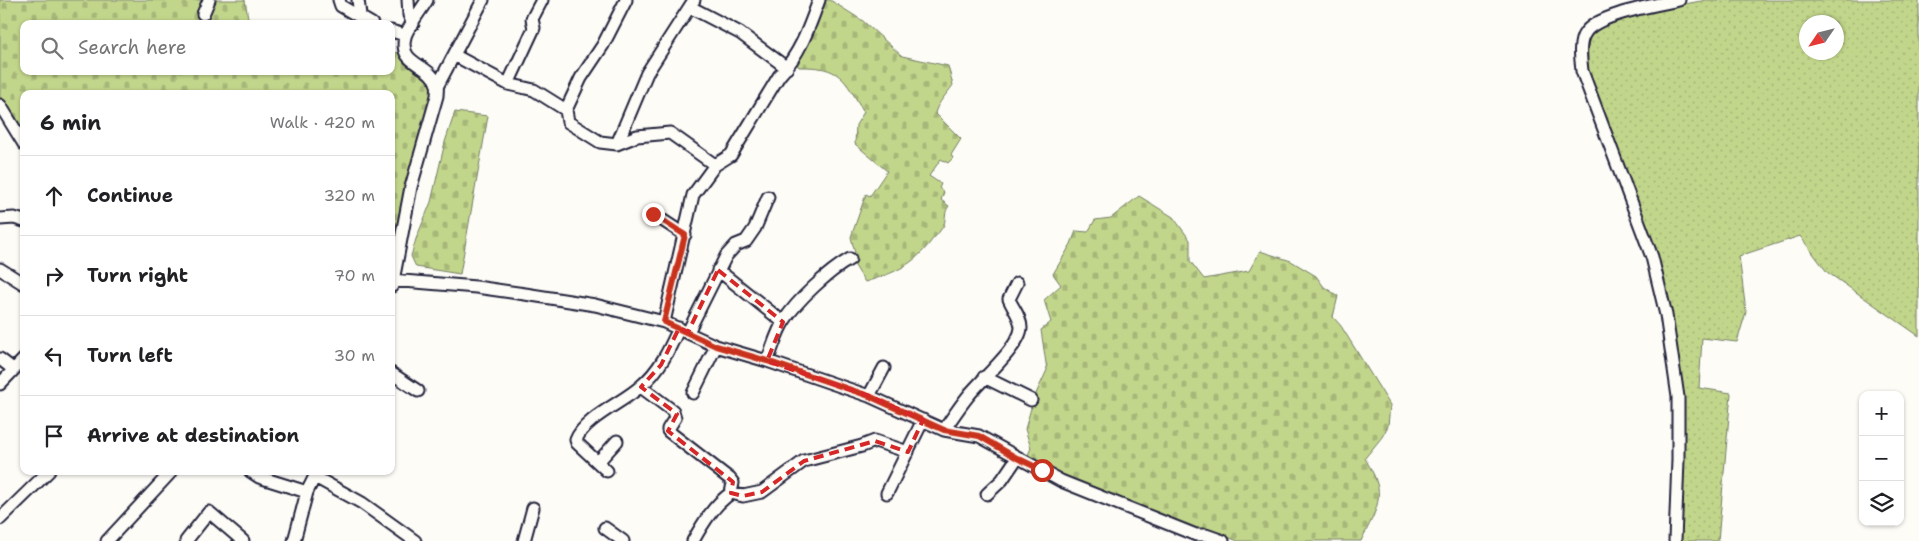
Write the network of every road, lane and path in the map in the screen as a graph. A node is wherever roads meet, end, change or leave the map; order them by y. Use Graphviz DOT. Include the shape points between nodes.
graph roads {
  1 [pos="209,0"];
  2 [pos="339,0"];
  3 [pos="358,0"];
  4 [pos="408,0"];
  5 [pos="427,0"];
  6 [pos="483,0"];
  7 [pos="542,0"];
  8 [pos="626,0"];
  9 [pos="819,0"];
  10 [pos="1679,0"];
  11 [pos="692,3"];
  12 [pos="204,14"];
  13 [pos="360,15"];
  14 [pos="367,20"];
  15 [pos="413,24"];
  16 [pos="395,32"];
  17 [pos="406,35"];
  18 [pos="454,55"];
  19 [pos="787,68"];
  20 [pos="508,84"];
  21 [pos="438,85"];
  22 [pos="0,105"];
  23 [pos="566,110"];
  24 [pos="20,138"];
  25 [pos="618,144"];
  26 [pos="715,165"];
  27 [pos="768,197"];
  28 [pos="653,214"];
  29 [pos="0,219"];
  30 [pos="20,220"];
  31 [pos="685,235"];
  32 [pos="850,259"];
  33 [pos="395,267"];
  34 [pos="0,269"];
  35 [pos="718,270"];
  36 [pos="20,282"];
  37 [pos="395,282"];
  38 [pos="1017,283"];
  39 [pos="664,322"];
  40 [pos="783,322"];
  41 [pos="684,330"];
  42 [pos="716,346"];
  43 [pos="0,358"];
  44 [pos="767,361"];
  45 [pos="20,363"];
  46 [pos="884,368"];
  47 [pos="13,369"];
  48 [pos="395,376"];
  49 [pos="984,377"];
  50 [pos="0,384"];
  51 [pos="641,387"];
  52 [pos="418,391"];
  53 [pos="693,393"];
  54 [pos="869,396"];
  55 [pos="1031,400"];
  56 [pos="923,420"];
  57 [pos="944,430"];
  58 [pos="617,441"];
  59 [pos="908,452"];
  60 [pos="1017,458"];
  61 [pos="598,462"];
  62 [pos="607,471"];
  63 [pos="45,475"];
  64 [pos="168,475"];
  65 [pos="256,475"];
  66 [pos="316,475"];
  67 [pos="318,475"];
  68 [pos="307,492"];
  69 [pos="887,493"];
  70 [pos="731,494"];
  71 [pos="987,494"];
  72 [pos="533,508"];
  73 [pos="0,519"];
  74 [pos="605,528"];
  75 [pos="1195,538"];
  76 [pos="107,541"];
  77 [pos="186,541"];
  78 [pos="242,541"];
  79 [pos="294,541"];
  80 [pos="416,541"];
  81 [pos="524,541"];
  82 [pos="624,541"];
  83 [pos="693,541"];
  84 [pos="1223,541"];
  85 [pos="1675,541"];
  1 -- 12 [label="street"];
  2 -- 13 [label="street" via="341,6"];
  3 -- 13 [label="street"];
  4 -- 15 [label="street"];
  5 -- 15 [label="street"];
  6 -- 18 [label="street"];
  7 -- 20 [label="street" via="532,20 534,28"];
  8 -- 23 [label="street"];
  9 -- 19 [label="street" via="803,42"];
  10 -- 85 [label="street" via="1620,13 1591,27 1584,33 1580,54 1582,71 1652,257 1666,315 1678,397"];
  11 -- 19 [label="street"];
  11 -- 25 [label="street" via="647,73"];
  13 -- 14 [label="street"];
  15 -- 17 [label="street"];
  16 -- 17 [label="street"];
  17 -- 21 [label="street" via="406,55"];
  18 -- 20 [label="street"];
  18 -- 21 [label="street"];
  19 -- 26 [label="street" via="731,155"];
  20 -- 23 [label="street" via="534,90"];
  21 -- 33 [label="street" via="411,187"];
  22 -- 24 [label="street"];
  23 -- 25 [label="street" via="568,122 600,142"];
  25 -- 26 [label="street" via="637,136 670,133"];
  26 -- 31 [label="street" via="693,196"];
  27 -- 35 [label="street" via="755,228 746,241 736,245 726,256"];
  28 -- 31 [label="street"];
  29 -- 30 [label="street"];
  31 -- 39 [label="street"];
  32 -- 40 [label="street" via="837,266"];
  34 -- 36 [label="street"];
  35 -- 40 [label="street"];
  35 -- 41 [label="street"];
  37 -- 39 [label="street" via="476,287 525,294 595,305"];
  38 -- 49 [label="street" via="1009,299 1021,328 1005,356"];
  39 -- 41 [label="street"];
  40 -- 44 [label="street"];
  41 -- 42 [label="street"];
  41 -- 51 [label="street" via="661,365"];
  42 -- 44 [label="street"];
  42 -- 53 [label="street"];
  43 -- 47 [label="street"];
  44 -- 54 [label="street"];
  45 -- 47 [label="street"];
  46 -- 54 [label="street"];
  47 -- 50 [label="street"];
  48 -- 52 [label="street"];
  49 -- 55 [label="street"];
  49 -- 57 [label="street"];
  51 -- 61 [label="street" via="592,420 577,436 577,443"];
  51 -- 70 [label="street" via="673,411 675,418 668,431 732,481"];
  54 -- 56 [label="street"];
  56 -- 57 [label="street"];
  56 -- 59 [label="street"];
  57 -- 60 [label="street" via="979,436"];
  58 -- 61 [label="street"];
  59 -- 69 [label="street"];
  59 -- 70 [label="street" via="875,441 804,461 762,492 743,496"];
  60 -- 71 [label="street" via="1002,480"];
  60 -- 75 [label="street" via="1062,481"];
  61 -- 62 [label="street"];
  63 -- 73 [label="street"];
  64 -- 76 [label="street"];
  65 -- 68 [label="street"];
  66 -- 68 [label="street"];
  67 -- 80 [label="street"];
  68 -- 79 [label="street"];
  70 -- 83 [label="street" via="706,519"];
  72 -- 81 [label="street"];
  74 -- 82 [label="street"];
  75 -- 84 [label="street" via="1206,535"];
  77 -- 78 [label="street" via="210,512"];
}
